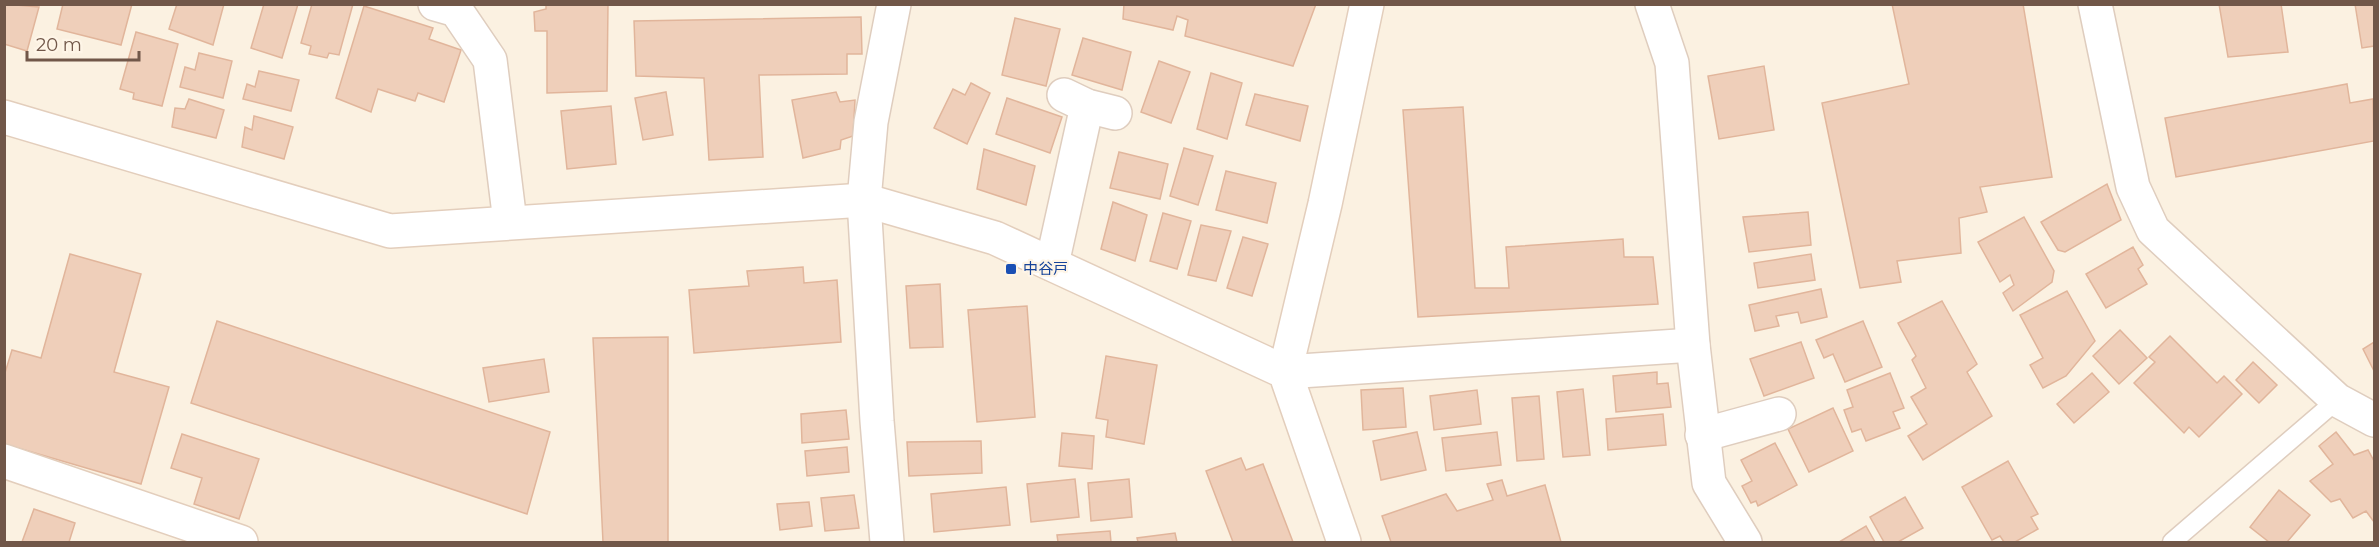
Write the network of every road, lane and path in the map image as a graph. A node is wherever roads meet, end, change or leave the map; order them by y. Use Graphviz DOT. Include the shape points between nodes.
graph roads {
  1 [pos="435,4"];
  2 [pos="894,4"];
  3 [pos="1367,4"];
  4 [pos="1652,4"];
  5 [pos="2095,4"];
  6 [pos="1089,105"];
  7 [pos="4,117"];
  8 [pos="864,200"];
  9 [pos="510,222"];
  10 [pos="1052,264"];
  11 [pos="1693,345"];
  12 [pos="1285,372"];
  13 [pos="2337,400"];
  14 [pos="1779,414"];
  15 [pos="2374,420"];
  16 [pos="1701,435"];
  17 [pos="4,461"];
  18 [pos="241,543"];
  19 [pos="888,543"];
  20 [pos="1344,543"];
  21 [pos="1745,543"];
  22 [pos="2172,543"];
  1 -- 9 [label="street" via="456,10 490,60"];
  2 -- 8 [label="street" via="871,122"];
  3 -- 12 [label="street"];
  4 -- 11 [label="street" via="1672,63"];
  5 -- 13 [label="street" via="2133,187 2152,230"];
  6 -- 10 [label="street"];
  7 -- 9 [label="street" via="390,231"];
  8 -- 9 [label="street"];
  8 -- 10 [label="street" via="995,238"];
  8 -- 19 [label="street"];
  10 -- 12 [label="street"];
  11 -- 12 [label="street"];
  11 -- 16 [label="street"];
  12 -- 20 [label="street"];
  13 -- 15 [label="street"];
  13 -- 22 [label="lane"];
  14 -- 16 [label="street"];
  16 -- 21 [label="street" via="1709,483"];
  17 -- 18 [label="street"];
}
